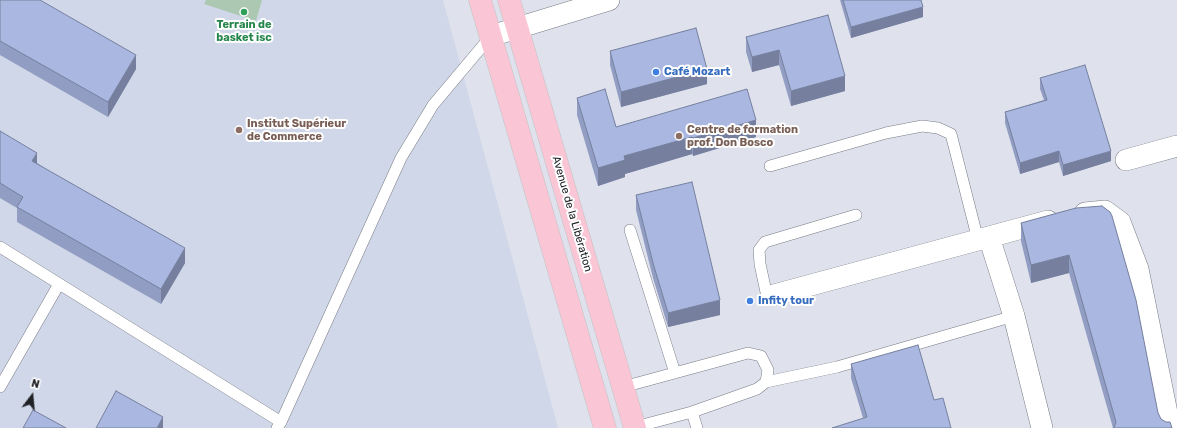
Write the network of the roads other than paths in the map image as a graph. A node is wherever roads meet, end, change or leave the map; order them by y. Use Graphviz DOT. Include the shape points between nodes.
graph roads {
  1 [pos="480,0"];
  2 [pos="509,0"];
  3 [pos="609,0"];
  4 [pos="517,28"];
  5 [pos="491,36"];
  6 [pos="1177,146"];
  7 [pos="1126,160"];
  8 [pos="770,166"];
  9 [pos="856,216"];
  10 [pos="630,230"];
  11 [pos="984,239"];
  12 [pos="0,247"];
  13 [pos="59,284"];
  14 [pos="774,295"];
  15 [pos="1014,316"];
  16 [pos="675,373"];
  17 [pos="766,382"];
  18 [pos="0,386"];
  19 [pos="623,387"];
  20 [pos="692,412"];
  21 [pos="279,425"];
  22 [pos="635,427"];
  23 [pos="605,428"];
  24 [pos="697,428"];
  25 [pos="1042,428"];
  26 [pos="1170,428"];
  1 -- 5 [label="main road"];
  2 -- 4 [label="main road, Avenue de la Libération"];
  3 -- 4 [label="street"];
  4 -- 5 [label="street"];
  4 -- 19 [label="main road, Avenue de la Libération"];
  5 -- 21 [label="lane" via="433,105 401,158"];
  5 -- 23 [label="main road"];
  6 -- 7 [label="street"];
  8 -- 11 [label="lane" via="886,133 922,126 938,128 951,134"];
  9 -- 14 [label="lane" via="765,242 759,250 760,264 766,292"];
  10 -- 16 [label="lane"];
  11 -- 14 [label="street"];
  11 -- 15 [label="street"];
  11 -- 26 [label="street" via="1074,214 1105,211 1120,222 1138,269"];
  12 -- 13 [label="lane"];
  13 -- 18 [label="lane"];
  13 -- 21 [label="lane"];
  15 -- 17 [label="lane" via="837,367"];
  15 -- 25 [label="street"];
  16 -- 17 [label="lane" via="748,353 761,356 768,370"];
  16 -- 19 [label="lane"];
  17 -- 20 [label="lane" via="757,390"];
  19 -- 22 [label="main road, Avenue de la Libération"];
  20 -- 22 [label="lane"];
  20 -- 24 [label="lane"];
}
